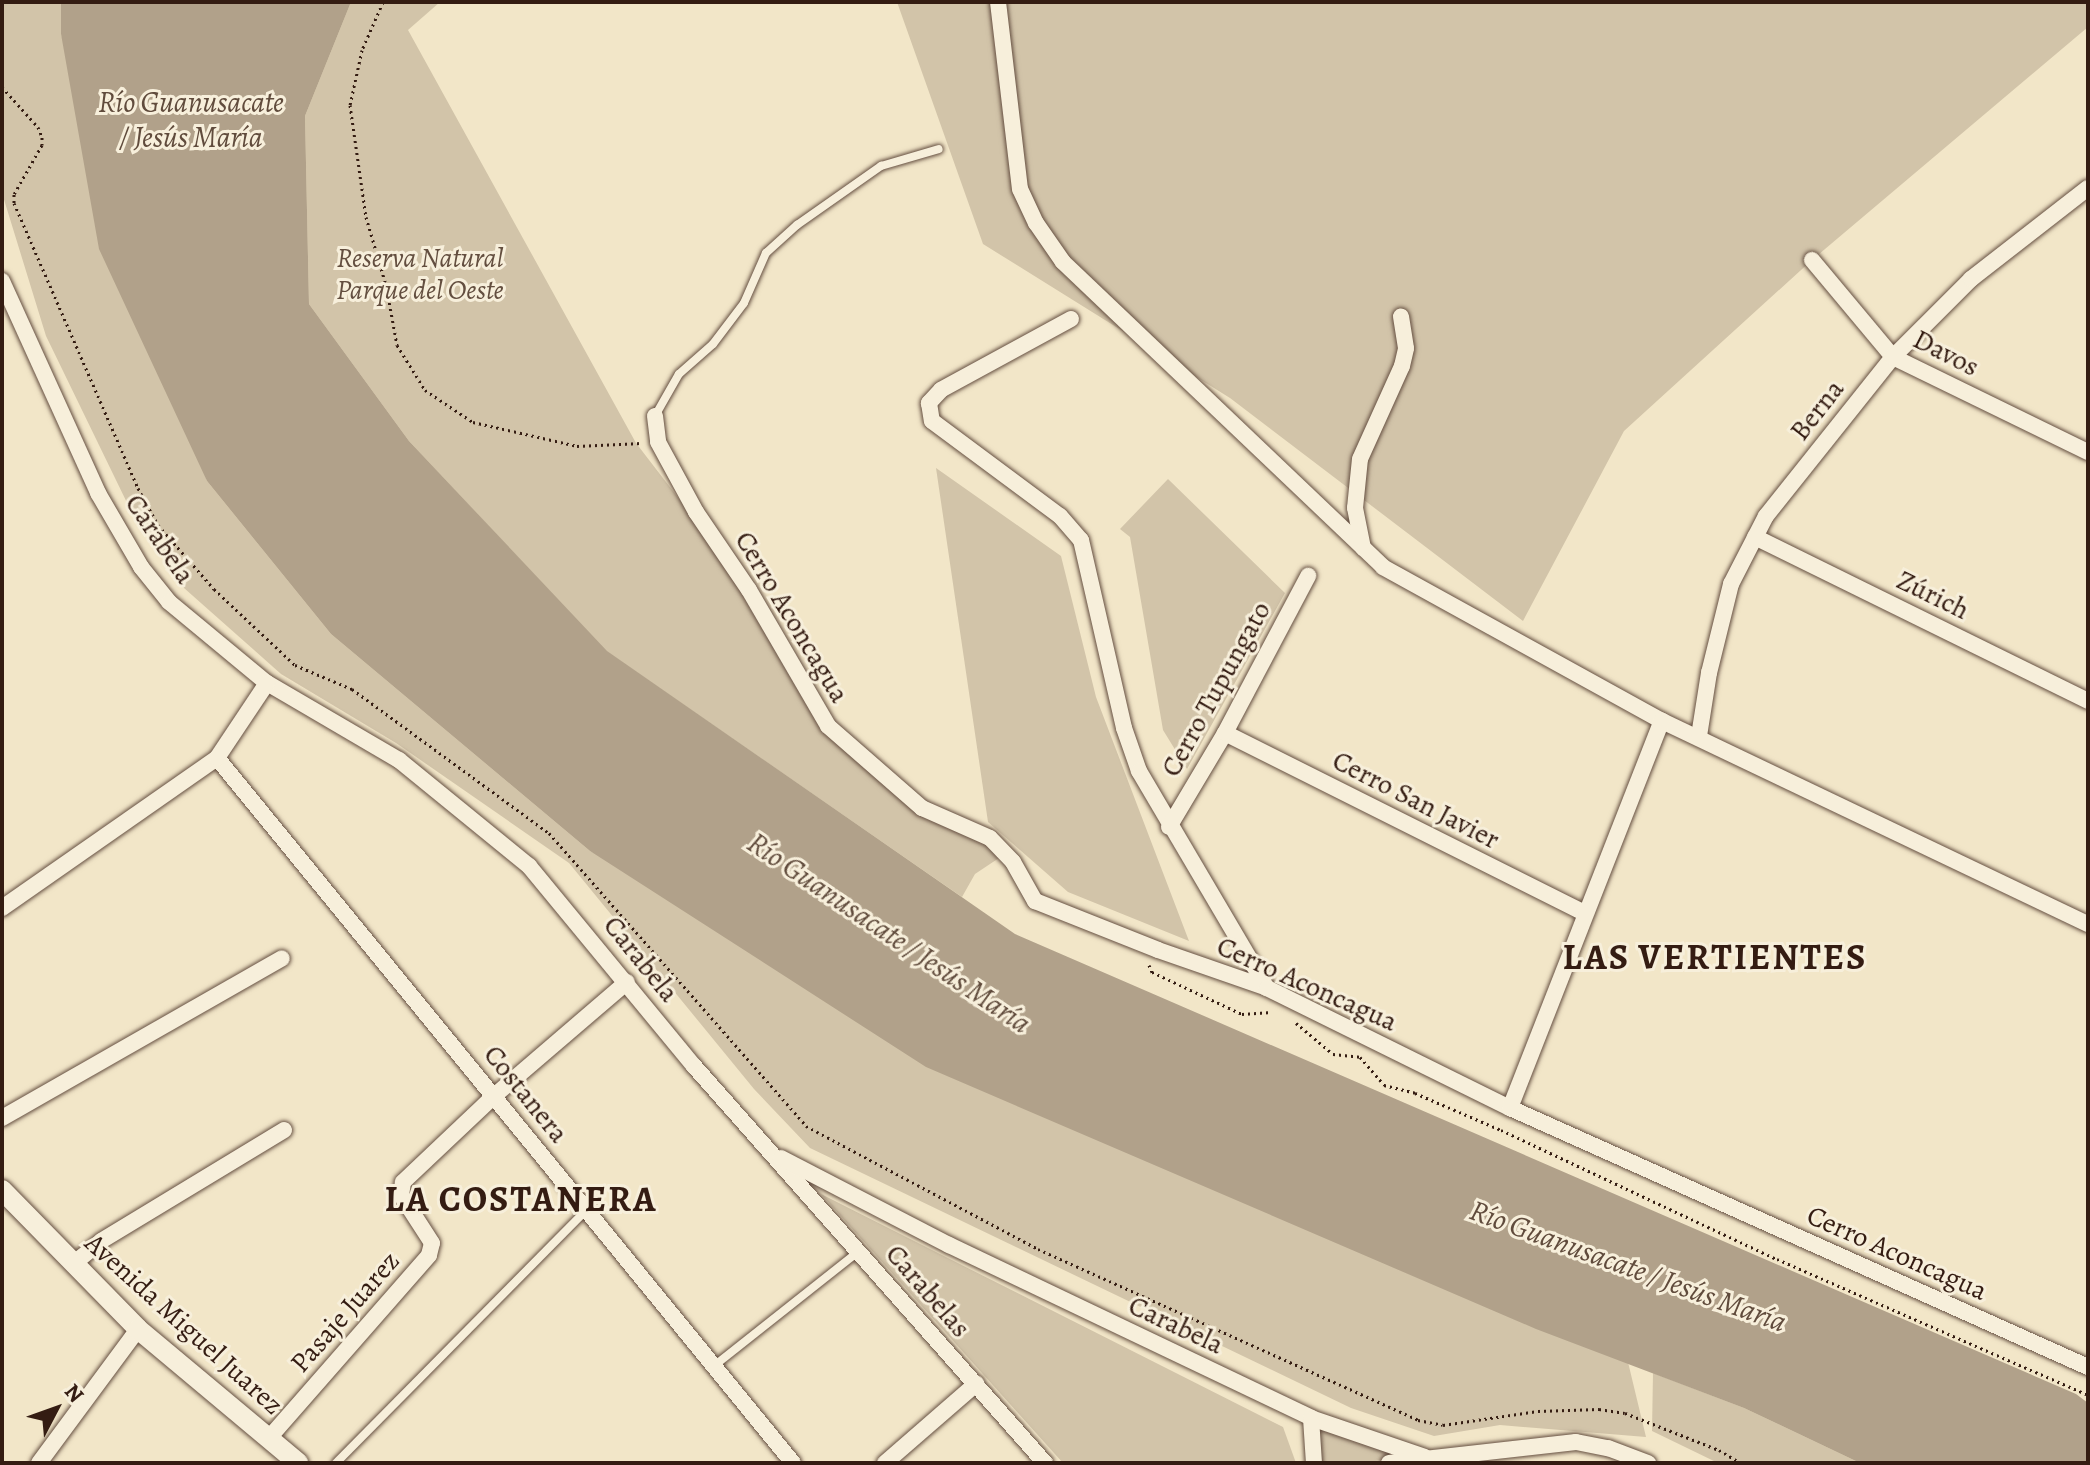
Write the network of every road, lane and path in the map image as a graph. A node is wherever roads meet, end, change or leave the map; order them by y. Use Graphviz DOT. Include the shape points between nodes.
graph roads {
  1 [pos="383,2"];
  2 [pos="998,2"];
  3 [pos="2,87"];
  4 [pos="939,149"];
  5 [pos="2088,188"];
  6 [pos="1812,260"];
  7 [pos="2,281"];
  8 [pos="1401,316"];
  9 [pos="1071,319"];
  10 [pos="1893,357"];
  11 [pos="655,416"];
  12 [pos="658,442"];
  13 [pos="2088,452"];
  14 [pos="1755,537"];
  15 [pos="1363,548"];
  16 [pos="1308,576"];
  17 [pos="267,683"];
  18 [pos="2088,701"];
  19 [pos="1662,721"];
  20 [pos="1225,733"];
  21 [pos="1699,736"];
  22 [pos="217,758"];
  23 [pos="1169,827"];
  24 [pos="2,908"];
  25 [pos="1584,913"];
  26 [pos="2088,924"];
  27 [pos="282,958"];
  28 [pos="1148,962"];
  29 [pos="627,982"];
  30 [pos="1267,988"];
  31 [pos="1283,1016"];
  32 [pos="1293,1020"];
  33 [pos="494,1096"];
  34 [pos="1510,1108"];
  35 [pos="2,1118"];
  36 [pos="284,1130"];
  37 [pos="772,1154"];
  38 [pos="2,1190"];
  39 [pos="587,1210"];
  40 [pos="859,1251"];
  41 [pos="73,1264"];
  42 [pos="138,1329"];
  43 [pos="714,1366"];
  44 [pos="2088,1367"];
  45 [pos="976,1384"];
  46 [pos="2088,1395"];
  47 [pos="1311,1418"];
  48 [pos="269,1438"];
  49 [pos="1425,1457"];
  50 [pos="39,1463"];
  51 [pos="298,1463"];
  52 [pos="336,1463"];
  53 [pos="793,1463"];
  54 [pos="885,1463"];
  55 [pos="1045,1463"];
  56 [pos="1314,1463"];
  57 [pos="1389,1463"];
  58 [pos="1648,1463"];
  59 [pos="1741,1463"];
  1 -- 12 [label="path" via="359,64 350,105 352,139 397,345 425,390 473,422 577,446"];
  2 -- 15 [label="street" via="1020,189 1036,223 1063,262"];
  3 -- 59 [label="path" via="42,137 14,203 158,525 214,589 295,665 352,689 549,833 806,1126 1038,1249 1418,1420 1443,1425 1538,1411 1599,1409 1625,1413"];
  4 -- 11 [label="lane" via="881,166 766,253 744,303 713,344 679,374"];
  5 -- 10 [label="street, Berna" via="1971,279"];
  6 -- 10 [label="street, Davos"];
  7 -- 17 [label="street, Carabela" via="98,493 141,567 169,602"];
  8 -- 15 [label="street" via="1406,348 1402,366 1360,459 1355,508"];
  9 -- 23 [label="street" via="941,390 929,403 932,421 1060,516 1081,540 1124,728 1139,771"];
  10 -- 13 [label="street, Davos"];
  10 -- 14 [label="street, Berna" via="1766,516"];
  11 -- 12 [label="street, Cerro Aconcagua"];
  12 -- 30 [label="street, Cerro Aconcagua" via="828,726 922,808 990,838 1013,862 1035,901"];
  14 -- 18 [label="street, Zúrich"];
  14 -- 21 [label="street, Berna" via="1731,584"];
  15 -- 19 [label="street" via="1383,567"];
  16 -- 20 [label="street, Cerro Tupungato"];
  17 -- 22 [label="street"];
  17 -- 29 [label="street, Carabela" via="399,760 507,844"];
  19 -- 21 [label="street"];
  19 -- 25 [label="street"];
  20 -- 23 [label="street, Cerro Tupungato"];
  20 -- 25 [label="street, Cerro San Javier"];
  21 -- 26 [label="street"];
  22 -- 24 [label="street"];
  22 -- 33 [label="street, Costanera"];
  23 -- 30 [label="street"];
  25 -- 34 [label="street"];
  27 -- 35 [label="street"];
  28 -- 31 [label="path" via="1152,972 1242,1014"];
  29 -- 33 [label="street, Pasaje Juarez"];
  29 -- 37 [label="street, Carabela"];
  30 -- 34 [label="street, Cerro Aconcagua"];
  32 -- 46 [label="path" via="1333,1054 1360,1057 1384,1085 1501,1130 1777,1259"];
  33 -- 39 [label="street, Costanera"];
  33 -- 48 [label="street, Pasaje Juarez" via="403,1182 401,1195 432,1243 429,1255"];
  34 -- 44 [label="street, Cerro Aconcagua"];
  36 -- 41 [label="street" via="101,1241"];
  37 -- 40 [label="street, Carabelas"];
  37 -- 47 [label="street, Carabela"];
  38 -- 41 [label="street, Avenida Miguel Juarez"];
  39 -- 43 [label="street, Costanera"];
  39 -- 52 [label="lane"];
  40 -- 43 [label="lane"];
  40 -- 45 [label="street, Carabelas"];
  41 -- 42 [label="street, Avenida Miguel Juarez"];
  42 -- 48 [label="street, Avenida Miguel Juarez"];
  42 -- 50 [label="street"];
  43 -- 53 [label="street, Costanera"];
  45 -- 54 [label="street"];
  45 -- 55 [label="street, Carabelas"];
  47 -- 49 [label="street, Carabela"];
  47 -- 56 [label="street"];
  48 -- 51 [label="street, Avenida Miguel Juarez"];
  49 -- 57 [label="street"];
  49 -- 58 [label="street" via="1576,1442"];
}
